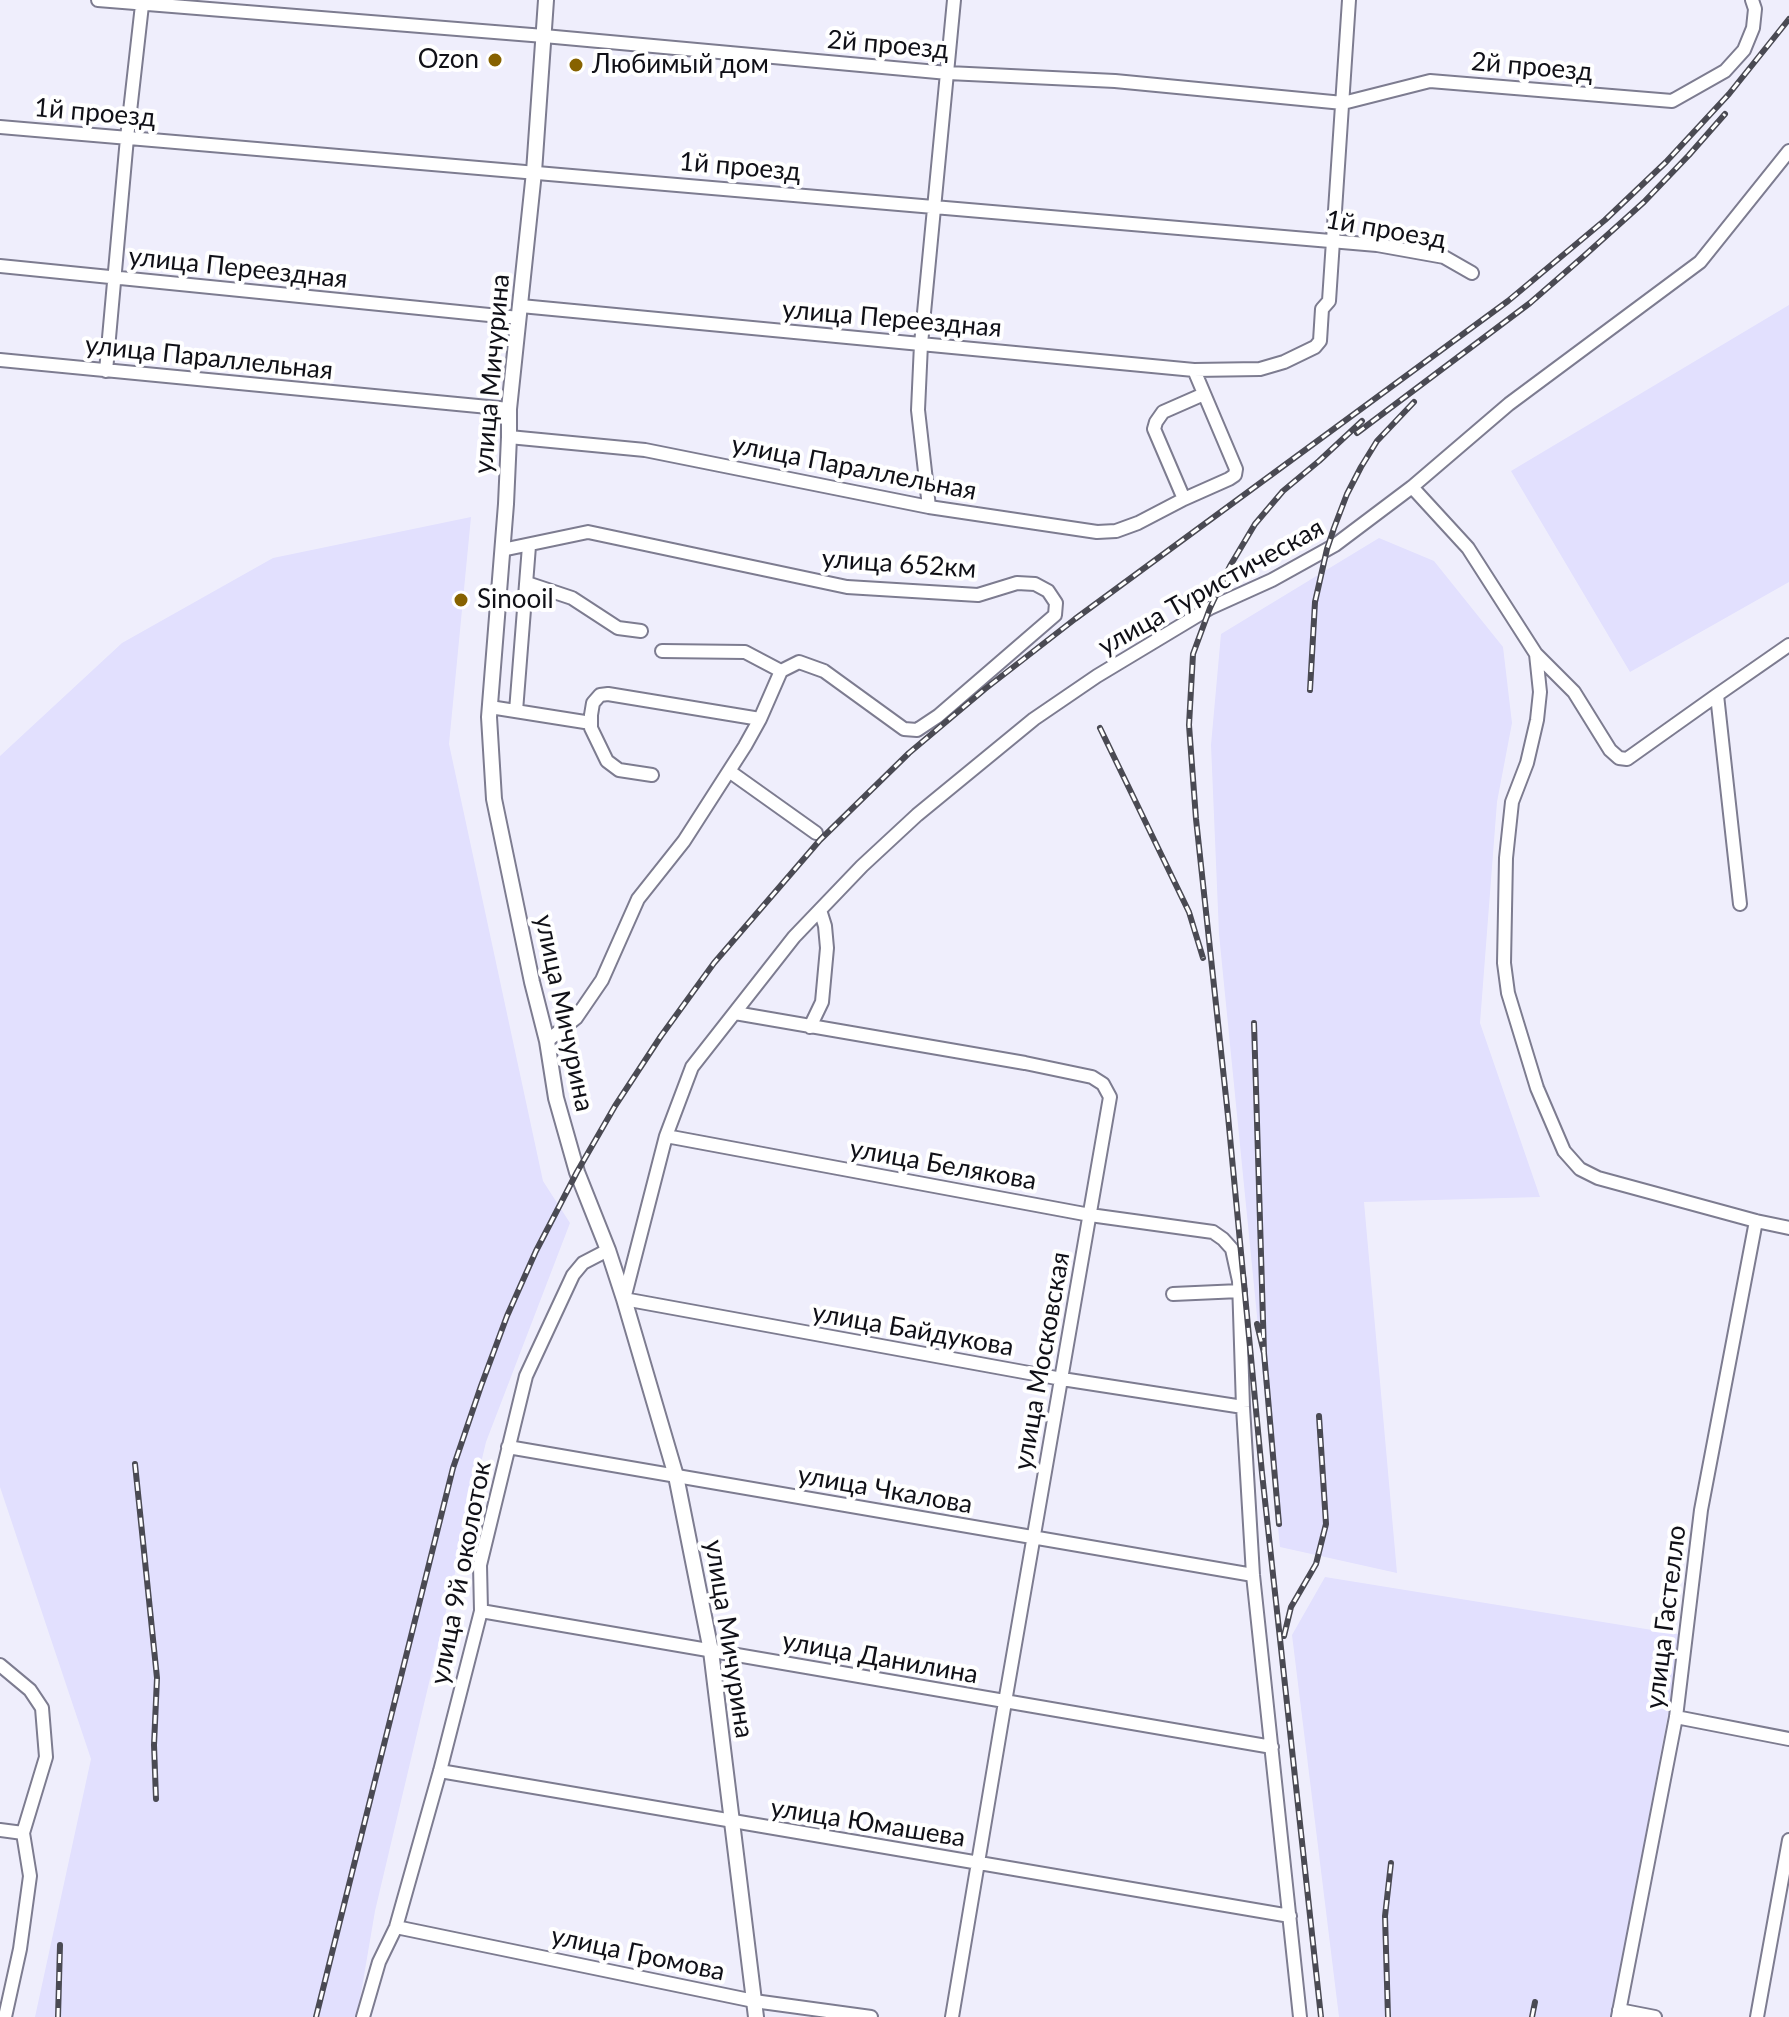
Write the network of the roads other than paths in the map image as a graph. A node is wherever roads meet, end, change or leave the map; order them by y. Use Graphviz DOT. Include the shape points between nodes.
graph roads {
  1 [pos="98,0"];
  2 [pos="546,0"];
  3 [pos="954,0"];
  4 [pos="1349,0"];
  5 [pos="1752,0"];
  6 [pos="148,3"];
  7 [pos="544,36"];
  8 [pos="948,73"];
  9 [pos="1343,103"];
  10 [pos="0,127"];
  11 [pos="127,138"];
  12 [pos="1789,151"];
  13 [pos="534,172"];
  14 [pos="933,206"];
  15 [pos="1334,241"];
  16 [pos="0,266"];
  17 [pos="1472,273"];
  18 [pos="114,278"];
  19 [pos="520,312"];
  20 [pos="921,344"];
  21 [pos="0,360"];
  22 [pos="1194,370"];
  23 [pos="106,371"];
  24 [pos="1204,394"];
  25 [pos="509,409"];
  26 [pos="509,437"];
  27 [pos="1412,487"];
  28 [pos="1184,499"];
  29 [pos="929,507"];
  30 [pos="529,546"];
  31 [pos="502,550"];
  32 [pos="527,583"];
  33 [pos="641,631"];
  34 [pos="1789,645"];
  35 [pos="662,651"];
  36 [pos="1536,654"];
  37 [pos="781,671"];
  38 [pos="1717,695"];
  39 [pos="490,707"];
  40 [pos="516,711"];
  41 [pos="760,719"];
  42 [pos="591,723"];
  43 [pos="729,771"];
  44 [pos="652,775"];
  45 [pos="816,833"];
  46 [pos="1740,904"];
  47 [pos="820,910"];
  48 [pos="735,1013"];
  49 [pos="810,1027"];
  50 [pos="547,1041"];
  51 [pos="666,1136"];
  52 [pos="1090,1215"];
  53 [pos="1756,1221"];
  54 [pos="1789,1228"];
  55 [pos="608,1250"];
  56 [pos="1240,1291"];
  57 [pos="1173,1294"];
  58 [pos="624,1299"];
  59 [pos="1062,1379"];
  60 [pos="1243,1407"];
  61 [pos="508,1447"];
  62 [pos="676,1476"];
  63 [pos="1034,1538"];
  64 [pos="1253,1575"];
  65 [pos="481,1611"];
  66 [pos="711,1651"];
  67 [pos="0,1665"];
  68 [pos="1005,1702"];
  69 [pos="1676,1717"];
  70 [pos="1789,1739"];
  71 [pos="1272,1747"];
  72 [pos="440,1771"];
  73 [pos="732,1823"];
  74 [pos="0,1830"];
  75 [pos="23,1833"];
  76 [pos="1789,1840"];
  77 [pos="978,1863"];
  78 [pos="1290,1916"];
  79 [pos="396,1927"];
  80 [pos="5,1988"];
  81 [pos="754,2001"];
  82 [pos="4,2009"];
  83 [pos="1618,2013"];
  84 [pos="363,2017"];
  85 [pos="756,2017"];
  86 [pos="871,2017"];
  87 [pos="952,2017"];
  88 [pos="1300,2017"];
  89 [pos="1655,2017"];
  90 [pos="1757,2017"];
  1 -- 6 [label="street, 2й проезд"];
  2 -- 7 [label="main road, улица Мичурина"];
  3 -- 8 [label="street"];
  4 -- 9 [label="street"];
  5 -- 9 [label="street, 2й проезд" via="1753,28 1744,50 1725,71 1672,101 1430,81"];
  6 -- 7 [label="street, 2й проезд"];
  6 -- 11 [label="street"];
  7 -- 8 [label="street, 2й проезд"];
  7 -- 13 [label="main road, улица Мичурина"];
  8 -- 9 [label="street, 2й проезд" via="1115,81"];
  8 -- 14 [label="street"];
  9 -- 15 [label="street"];
  10 -- 11 [label="street, 1й проезд"];
  11 -- 13 [label="street, 1й проезд"];
  11 -- 18 [label="street"];
  12 -- 27 [label="street, улица Туристическая" via="1700,262 1509,404"];
  13 -- 14 [label="street, 1й проезд"];
  13 -- 19 [label="main road, улица Мичурина"];
  14 -- 15 [label="street, 1й проезд"];
  14 -- 20 [label="street"];
  15 -- 17 [label="street, 1й проезд" via="1444,257"];
  15 -- 22 [label="street, улица Переездная" via="1329,301 1322,309 1315,347 1260,369"];
  16 -- 18 [label="street, улица Переездная"];
  18 -- 19 [label="street, улица Переездная"];
  18 -- 23 [label="street"];
  19 -- 20 [label="street, улица Переездная"];
  19 -- 25 [label="main road, улица Мичурина"];
  20 -- 22 [label="street, улица Переездная"];
  20 -- 29 [label="street" via="918,410"];
  21 -- 23 [label="street, улица Параллельная"];
  22 -- 24 [label="street"];
  23 -- 25 [label="street, улица Параллельная"];
  24 -- 28 [label="street" via="1163,412 1154,429"];
  24 -- 28 [label="street, улица Параллельная" via="1235,475"];
  25 -- 26 [label="main road, улица Мичурина"];
  26 -- 29 [label="street, улица Параллельная" via="645,450"];
  26 -- 31 [label="main road, улица Мичурина"];
  27 -- 36 [label="street" via="1468,548"];
  27 -- 47 [label="street, улица Туристическая" via="1335,545 1210,608 1034,719 917,815"];
  28 -- 29 [label="street, улица Параллельная" via="1138,523 1097,532"];
  30 -- 31 [label="street, улица 652км"];
  30 -- 32 [label="street"];
  30 -- 37 [label="street, улица 652км" via="588,532 847,587 978,595 1017,583 1035,584 1056,603 1055,615 917,730 904,729 824,671 799,662"];
  31 -- 39 [label="main road, улица Мичурина"];
  32 -- 33 [label="street" via="572,598 618,628"];
  32 -- 40 [label="street"];
  34 -- 38 [label="street"];
  35 -- 37 [label="street" via="745,652"];
  36 -- 38 [label="street" via="1574,692 1619,758 1627,759"];
  36 -- 53 [label="street" via="1537,720 1512,802 1504,963 1537,1088 1564,1151 1580,1169"];
  37 -- 41 [label="street"];
  38 -- 46 [label="street"];
  39 -- 40 [label="street"];
  39 -- 50 [label="main road, улица Мичурина" via="496,811"];
  40 -- 42 [label="street"];
  41 -- 42 [label="street" via="608,694 593,703"];
  41 -- 43 [label="street"];
  42 -- 44 [label="street" via="607,761 619,770"];
  43 -- 45 [label="street"];
  43 -- 50 [label="street" via="638,899 602,980 576,1018"];
  47 -- 48 [label="street, улица Туристическая"];
  47 -- 49 [label="street" via="827,948 822,1002"];
  48 -- 49 [label="street, улица Московская"];
  48 -- 51 [label="street, улица Туристическая" via="692,1067"];
  49 -- 52 [label="street, улица Московская" via="1025,1063 1103,1084 1110,1097"];
  50 -- 55 [label="main road, улица Мичурина" via="577,1172"];
  51 -- 52 [label="street, улица Белякова"];
  51 -- 58 [label="street, улица Туристическая"];
  52 -- 56 [label="street, улица Белякова" via="1213,1232 1232,1249"];
  52 -- 59 [label="street, улица Московская"];
  53 -- 54 [label="street"];
  53 -- 69 [label="street, улица Гастелло" via="1701,1510"];
  55 -- 58 [label="main road, улица Мичурина"];
  55 -- 61 [label="street, улица 9й околоток" via="573,1275 526,1376"];
  56 -- 57 [label="street"];
  56 -- 60 [label="street"];
  58 -- 59 [label="street, улица Байдукова"];
  58 -- 62 [label="main road, улица Мичурина"];
  59 -- 60 [label="street, улица Байдукова"];
  59 -- 63 [label="street, улица Московская"];
  60 -- 64 [label="street"];
  61 -- 62 [label="street, улица Чкалова"];
  61 -- 65 [label="street, улица 9й околоток" via="480,1565"];
  62 -- 63 [label="street, улица Чкалова"];
  62 -- 66 [label="main road, улица Мичурина"];
  63 -- 64 [label="street, улица Чкалова"];
  63 -- 68 [label="street, улица Московская"];
  64 -- 71 [label="street"];
  65 -- 66 [label="street, улица Данилина"];
  65 -- 72 [label="street, улица 9й околоток"];
  66 -- 68 [label="street, улица Данилина"];
  66 -- 73 [label="main road, улица Мичурина"];
  67 -- 75 [label="street" via="42,1708 46,1757"];
  68 -- 71 [label="street, улица Данилина"];
  68 -- 77 [label="street, улица Московская"];
  69 -- 70 [label="street"];
  69 -- 83 [label="street, улица Гастелло"];
  71 -- 78 [label="street"];
  72 -- 73 [label="street, улица Юмашева"];
  72 -- 79 [label="street, улица 9й околоток"];
  73 -- 77 [label="street, улица Юмашева"];
  73 -- 81 [label="main road, улица Мичурина"];
  74 -- 75 [label="street"];
  75 -- 80 [label="street" via="30,1876 20,1949"];
  76 -- 90 [label="street"];
  77 -- 78 [label="street, улица Юмашева"];
  77 -- 87 [label="street, улица Московская"];
  78 -- 88 [label="street"];
  79 -- 81 [label="street, улица Громова"];
  79 -- 84 [label="street, улица 9й околоток"];
  80 -- 82 [label="street"];
  81 -- 85 [label="main road, улица Мичурина"];
  81 -- 86 [label="street, улица Громова"];
  83 -- 89 [label="street"];
}
